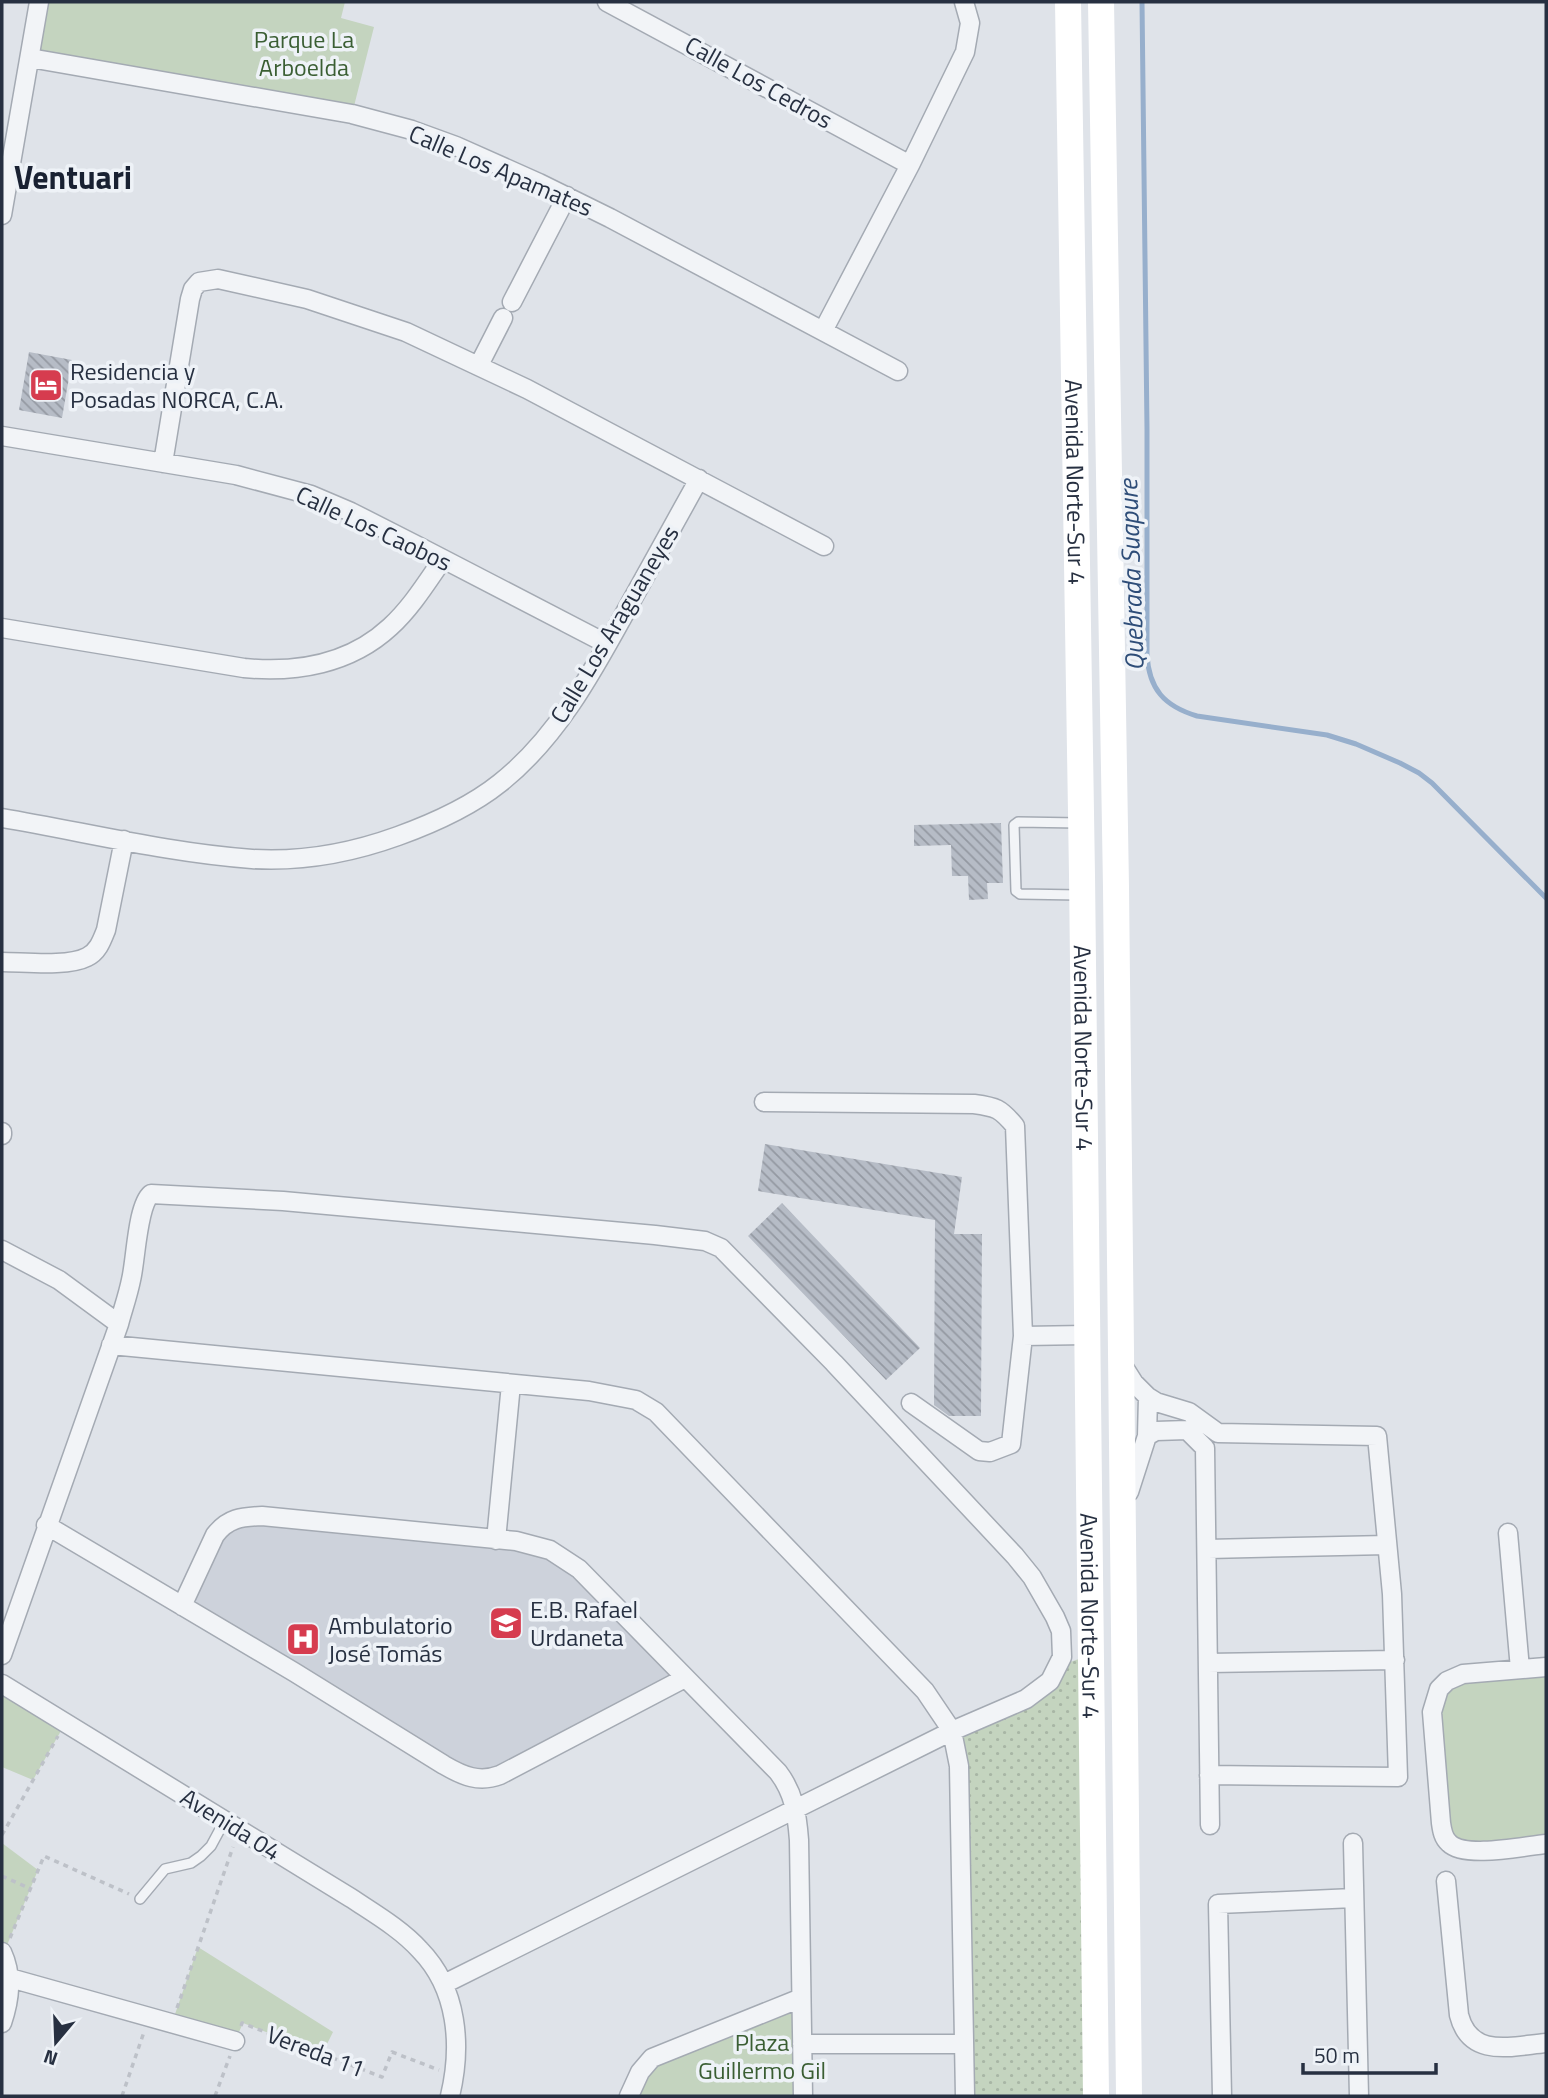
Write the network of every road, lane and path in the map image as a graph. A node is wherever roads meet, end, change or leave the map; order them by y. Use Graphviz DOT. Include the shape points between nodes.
graph roads {
  1 [pos="39,2"];
  2 [pos="607,2"];
  3 [pos="964,2"];
  4 [pos="1068,2"];
  5 [pos="1101,2"];
  6 [pos="30,58"];
  7 [pos="910,165"];
  8 [pos="567,197"];
  9 [pos="2,215"];
  10 [pos="823,331"];
  11 [pos="479,365"];
  12 [pos="898,370"];
  13 [pos="2,436"];
  14 [pos="163,463"];
  15 [pos="699,479"];
  16 [pos="824,546"];
  17 [pos="443,559"];
  18 [pos="2,628"];
  19 [pos="607,644"];
  20 [pos="2,818"];
  21 [pos="1081,823"];
  22 [pos="124,840"];
  23 [pos="1082,895"];
  24 [pos="2,962"];
  25 [pos="764,1102"];
  26 [pos="2,1250"];
  27 [pos="119,1324"];
  28 [pos="1086,1335"];
  29 [pos="1023,1336"];
  30 [pos="111,1345"];
  31 [pos="1120,1361"];
  32 [pos="511,1384"];
  33 [pos="1148,1397"];
  34 [pos="912,1403"];
  35 [pos="1189,1412"];
  36 [pos="1187,1430"];
  37 [pos="1147,1436"];
  38 [pos="1122,1517"];
  39 [pos="46,1525"];
  40 [pos="1507,1533"];
  41 [pos="496,1539"];
  42 [pos="1387,1545"];
  43 [pos="1208,1549"];
  44 [pos="182,1606"];
  45 [pos="2,1655"];
  46 [pos="1090,1655"];
  47 [pos="1395,1660"];
  48 [pos="1208,1663"];
  49 [pos="1059,1666"];
  50 [pos="1546,1667"];
  51 [pos="1520,1669"];
  52 [pos="685,1678"];
  53 [pos="2,1684"];
  54 [pos="66,1722"];
  55 [pos="952,1731"];
  56 [pos="1209,1775"];
  57 [pos="796,1808"];
  58 [pos="232,1824"];
  59 [pos="1210,1825"];
  60 [pos="2,1835"];
  61 [pos="1353,1843"];
  62 [pos="1546,1844"];
  63 [pos="2,1876"];
  64 [pos="1446,1881"];
  65 [pos="31,1889"];
  66 [pos="1354,1898"];
  67 [pos="141,1899"];
  68 [pos="5,1961"];
  69 [pos="444,1984"];
  70 [pos="801,1998"];
  71 [pos="149,2017"];
  72 [pos="2,2023"];
  73 [pos="172,2023"];
  74 [pos="235,2041"];
  75 [pos="1546,2043"];
  76 [pos="802,2044"];
  77 [pos="964,2044"];
  78 [pos="454,2076"];
  79 [pos="122,2096"];
  80 [pos="215,2096"];
  81 [pos="450,2096"];
  82 [pos="629,2096"];
  83 [pos="803,2096"];
  84 [pos="965,2096"];
  85 [pos="1096,2096"];
  86 [pos="1129,2096"];
  87 [pos="1222,2096"];
  88 [pos="1359,2096"];
  1 -- 6 [label="street"];
  2 -- 7 [label="street, Calle Los Cedros"];
  3 -- 7 [label="street" via="970,23 968,38 956,74"];
  4 -- 21 [label="main road, Avenida Norte-Sur 4"];
  5 -- 31 [label="main road, Avenida Norte-Sur 4"];
  6 -- 8 [label="street, Calle Los Apamates" via="381,121 456,146"];
  6 -- 9 [label="street"];
  7 -- 10 [label="street"];
  8 -- 10 [label="street, Calle Los Apamates"];
  8 -- 11 [label="street"];
  10 -- 12 [label="street, Calle Los Apamates"];
  11 -- 14 [label="street" via="337,307 208,279 199,282 190,299"];
  11 -- 15 [label="street"];
  13 -- 14 [label="street, Calle Los Caobos"];
  14 -- 17 [label="street, Calle Los Caobos" via="311,495"];
  15 -- 16 [label="street"];
  15 -- 19 [label="street, Calle Los Araguaneyes"];
  17 -- 18 [label="street" via="391,626 350,653 309,667 244,668"];
  17 -- 19 [label="street, Calle Los Caobos"];
  19 -- 22 [label="street, Calle Los Araguaneyes" via="561,718 517,768 464,807 409,832 341,853 288,859 225,856"];
  20 -- 22 [label="street, Calle Los Araguaneyes"];
  21 -- 23 [label="main road, Avenida Norte-Sur 4"];
  21 -- 23 [label="lane" via="1014,825 1016,891"];
  22 -- 24 [label="street" via="106,930 94,952 72,962"];
  23 -- 28 [label="main road, Avenida Norte-Sur 4"];
  25 -- 29 [label="street" via="974,1104 1003,1111 1015,1126"];
  26 -- 27 [label="street" via="59,1280"];
  27 -- 30 [label="street"];
  27 -- 49 [label="street" via="144,1203 156,1193 476,1218 713,1244 731,1256 1015,1556 1032,1577 1061,1631"];
  28 -- 29 [label="street"];
  28 -- 46 [label="main road, Avenida Norte-Sur 4"];
  29 -- 34 [label="street" via="1011,1444 979,1451"];
  30 -- 32 [label="street"];
  30 -- 39 [label="street"];
  31 -- 33 [label="street"];
  31 -- 38 [label="main road, Avenida Norte-Sur 4"];
  32 -- 41 [label="street"];
  32 -- 55 [label="street" via="622,1396 656,1412 925,1691"];
  33 -- 35 [label="street"];
  33 -- 37 [label="street"];
  35 -- 36 [label="street"];
  35 -- 42 [label="street" via="1223,1434 1377,1436"];
  36 -- 37 [label="street" via="1156,1431"];
  36 -- 43 [label="street" via="1202,1442 1207,1454"];
  37 -- 38 [label="street"];
  38 -- 86 [label="main road, Avenida Norte-Sur 4"];
  39 -- 44 [label="street"];
  39 -- 45 [label="street"];
  40 -- 51 [label="street"];
  41 -- 44 [label="street" via="243,1517 231,1520 215,1535"];
  41 -- 52 [label="street" via="534,1545 566,1559"];
  42 -- 43 [label="street"];
  42 -- 47 [label="street"];
  43 -- 48 [label="street"];
  44 -- 52 [label="street" via="470,1778 500,1775"];
  46 -- 49 [label="street"];
  46 -- 85 [label="main road, Avenida Norte-Sur 4"];
  47 -- 48 [label="street"];
  47 -- 56 [label="street" via="1398,1777"];
  48 -- 56 [label="street"];
  49 -- 55 [label="street" via="1050,1681 1026,1699"];
  50 -- 51 [label="street"];
  51 -- 62 [label="street" via="1463,1674 1439,1689 1432,1712 1441,1823 1446,1840 1463,1850"];
  52 -- 57 [label="street" via="778,1772"];
  53 -- 54 [label="street, Avenida 04"];
  54 -- 58 [label="street, Avenida 04"];
  54 -- 60 [label="path"];
  55 -- 57 [label="street"];
  55 -- 77 [label="street" via="959,1766"];
  56 -- 59 [label="street"];
  57 -- 69 [label="street"];
  57 -- 70 [label="street"];
  58 -- 67 [label="lane" via="191,1863 165,1869"];
  58 -- 69 [label="street, Avenida 04" via="386,1921 421,1950"];
  58 -- 73 [label="path"];
  61 -- 66 [label="street"];
  63 -- 65 [label="path"];
  64 -- 75 [label="street" via="1465,2032 1488,2046"];
  65 -- 67 [label="path" via="44,1856"];
  65 -- 68 [label="path"];
  66 -- 87 [label="street" via="1218,1904"];
  66 -- 88 [label="street"];
  68 -- 71 [label="street, Vereda 11"];
  68 -- 72 [label="street" via="10,1993"];
  69 -- 78 [label="street, Avenida 04" via="455,2021"];
  70 -- 76 [label="street"];
  70 -- 82 [label="street" via="652,2058"];
  71 -- 73 [label="street, Vereda 11"];
  71 -- 79 [label="path"];
  73 -- 74 [label="street, Vereda 11"];
  74 -- 78 [label="path, Vereda 11" via="242,2023 382,2077 392,2052"];
  74 -- 80 [label="path"];
  76 -- 77 [label="street"];
  76 -- 83 [label="street"];
  77 -- 84 [label="street"];
  78 -- 81 [label="street, Avenida 04"];
}
